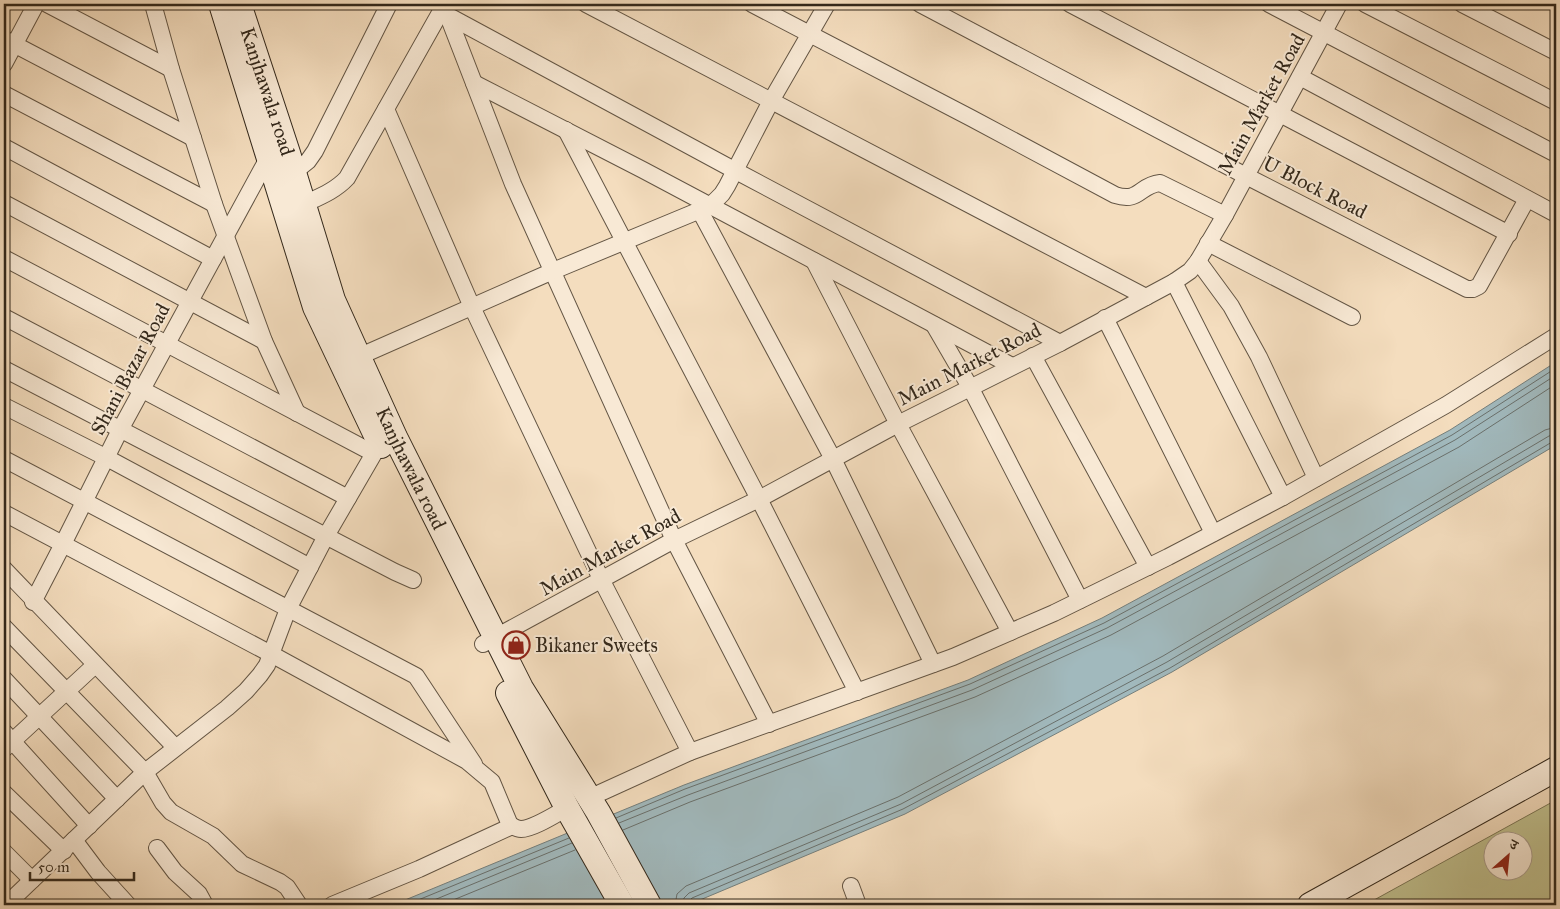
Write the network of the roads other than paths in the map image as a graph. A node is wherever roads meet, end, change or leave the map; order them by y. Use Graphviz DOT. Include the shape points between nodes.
graph roads {
  1 [pos="36,4"];
  2 [pos="47,4"];
  3 [pos="221,4"];
  4 [pos="239,4"];
  5 [pos="389,4"];
  6 [pos="586,4"];
  7 [pos="752,4"];
  8 [pos="827,4"];
  9 [pos="920,4"];
  10 [pos="1070,4"];
  11 [pos="1269,4"];
  12 [pos="1339,4"];
  13 [pos="1365,4"];
  14 [pos="1462,4"];
  15 [pos="151,5"];
  16 [pos="445,10"];
  17 [pos="1324,32"];
  18 [pos="809,33"];
  19 [pos="9,42"];
  20 [pos="1556,52"];
  21 [pos="4,64"];
  22 [pos="171,69"];
  23 [pos="1300,77"];
  24 [pos="474,83"];
  25 [pos="4,94"];
  26 [pos="771,101"];
  27 [pos="1556,102"];
  28 [pos="386,108"];
  29 [pos="1280,114"];
  30 [pos="566,130"];
  31 [pos="193,138"];
  32 [pos="4,147"];
  33 [pos="1556,154"];
  34 [pos="283,161"];
  35 [pos="734,170"];
  36 [pos="1246,176"];
  37 [pos="1527,199"];
  38 [pos="4,203"];
  39 [pos="214,204"];
  40 [pos="302,205"];
  41 [pos="705,208"];
  42 [pos="1556,214"];
  43 [pos="1225,215"];
  44 [pos="1509,234"];
  45 [pos="226,235"];
  46 [pos="624,242"];
  47 [pos="1208,243"];
  48 [pos="4,258"];
  49 [pos="213,259"];
  50 [pos="814,261"];
  51 [pos="1198,261"];
  52 [pos="552,271"];
  53 [pos="1174,282"];
  54 [pos="1146,297"];
  55 [pos="190,301"];
  56 [pos="472,307"];
  57 [pos="4,317"];
  58 [pos="1352,317"];
  59 [pos="1105,318"];
  60 [pos="934,325"];
  61 [pos="1556,336"];
  62 [pos="264,341"];
  63 [pos="1060,343"];
  64 [pos="167,344"];
  65 [pos="1033,356"];
  66 [pos="350,360"];
  67 [pos="1012,366"];
  68 [pos="4,369"];
  69 [pos="970,387"];
  70 [pos="141,390"];
  71 [pos="4,406"];
  72 [pos="297,413"];
  73 [pos="898,424"];
  74 [pos="120,430"];
  75 [pos="376,448"];
  76 [pos="107,458"];
  77 [pos="4,459"];
  78 [pos="833,460"];
  79 [pos="1316,478"];
  80 [pos="1283,497"];
  81 [pos="348,498"];
  82 [pos="758,499"];
  83 [pos="84,502"];
  84 [pos="4,513"];
  85 [pos="1214,533"];
  86 [pos="326,536"];
  87 [pos="674,540"];
  88 [pos="64,544"];
  89 [pos="310,567"];
  90 [pos="1148,567"];
  91 [pos="4,569"];
  92 [pos="413,580"];
  93 [pos="602,581"];
  94 [pos="1080,600"];
  95 [pos="33,602"];
  96 [pos="288,609"];
  97 [pos="4,627"];
  98 [pos="1010,632"];
  99 [pos="490,641"];
  100 [pos="271,654"];
  101 [pos="933,664"];
  102 [pos="95,665"];
  103 [pos="4,679"];
  104 [pos="66,691"];
  105 [pos="857,692"];
  106 [pos="39,717"];
  107 [pos="769,724"];
  108 [pos="7,741"];
  109 [pos="175,747"];
  110 [pos="690,752"];
  111 [pos="1556,769"];
  112 [pos="478,770"];
  113 [pos="145,772"];
  114 [pos="4,793"];
  115 [pos="117,798"];
  116 [pos="593,805"];
  117 [pos="570,813"];
  118 [pos="89,826"];
  119 [pos="512,826"];
  120 [pos="69,846"];
  121 [pos="157,848"];
  122 [pos="4,852"];
  123 [pos="32,880"];
  124 [pos="851,886"];
  125 [pos="16,902"];
  126 [pos="128,905"];
  127 [pos="205,905"];
  128 [pos="299,905"];
  129 [pos="332,905"];
  130 [pos="622,905"];
  131 [pos="649,905"];
  132 [pos="858,905"];
  133 [pos="1310,905"];
  1 -- 19 [label="street"];
  2 -- 22 [label="street"];
  3 -- 34 [label="main road, Kanjhawala road"];
  4 -- 34 [label="main road, Kanjhawala road"];
  5 -- 34 [label="street, Shani Bazar Road" via="315,151 308,161"];
  6 -- 26 [label="street"];
  7 -- 18 [label="street"];
  8 -- 18 [label="street"];
  9 -- 36 [label="street, U Block Road"];
  10 -- 29 [label="street"];
  11 -- 17 [label="street"];
  12 -- 17 [label="street, Main Market Road"];
  13 -- 27 [label="street"];
  14 -- 20 [label="street"];
  15 -- 22 [label="street"];
  16 -- 24 [label="street"];
  16 -- 28 [label="street"];
  16 -- 35 [label="street"];
  17 -- 23 [label="street, Main Market Road"];
  17 -- 33 [label="street"];
  18 -- 26 [label="street"];
  18 -- 43 [label="street" via="1114,195 1133,197 1151,184 1160,183"];
  19 -- 21 [label="street"];
  19 -- 31 [label="street"];
  22 -- 31 [label="street"];
  23 -- 29 [label="street, Main Market Road"];
  23 -- 37 [label="street"];
  24 -- 30 [label="street"];
  24 -- 52 [label="street" via="513,184"];
  25 -- 39 [label="street"];
  26 -- 35 [label="street"];
  26 -- 54 [label="street"];
  28 -- 40 [label="street" via="347,178 340,186"];
  28 -- 56 [label="street"];
  29 -- 36 [label="street, Main Market Road"];
  29 -- 44 [label="street"];
  30 -- 41 [label="street"];
  30 -- 46 [label="street"];
  31 -- 39 [label="street"];
  32 -- 49 [label="street"];
  34 -- 40 [label="main road, Kanjhawala road"];
  34 -- 45 [label="street, Shani Bazar Road"];
  34 -- 66 [label="main road, Kanjhawala road" via="315,307"];
  35 -- 41 [label="street" via="722,194"];
  35 -- 63 [label="street"];
  36 -- 43 [label="street, Main Market Road"];
  36 -- 44 [label="street, U Block Road" via="1467,289 1479,286"];
  37 -- 42 [label="street"];
  37 -- 44 [label="street, U Block Road"];
  38 -- 55 [label="street"];
  39 -- 45 [label="street"];
  40 -- 66 [label="main road, Kanjhawala road"];
  41 -- 46 [label="street"];
  41 -- 50 [label="street"];
  41 -- 78 [label="street"];
  43 -- 47 [label="street, Main Market Road"];
  45 -- 49 [label="street, Shani Bazar Road"];
  45 -- 62 [label="street"];
  46 -- 52 [label="street"];
  46 -- 82 [label="street"];
  47 -- 51 [label="street, Main Market Road"];
  47 -- 58 [label="street"];
  48 -- 64 [label="street"];
  49 -- 55 [label="street, Shani Bazar Road"];
  50 -- 60 [label="street"];
  50 -- 73 [label="street"];
  51 -- 53 [label="street, Main Market Road"];
  51 -- 79 [label="street" via="1231,306 1250,340"];
  52 -- 56 [label="street"];
  52 -- 87 [label="street"];
  53 -- 54 [label="street, Main Market Road"];
  53 -- 80 [label="street"];
  54 -- 59 [label="street, Main Market Road"];
  55 -- 62 [label="street"];
  55 -- 64 [label="street, Shani Bazar Road"];
  56 -- 66 [label="street"];
  56 -- 93 [label="street"];
  57 -- 70 [label="street"];
  59 -- 63 [label="street, Main Market Road"];
  59 -- 85 [label="street"];
  60 -- 67 [label="street"];
  60 -- 69 [label="street"];
  61 -- 79 [label="street" via="1446,405"];
  62 -- 72 [label="street"];
  63 -- 65 [label="street, Main Market Road"];
  64 -- 70 [label="street, Shani Bazar Road"];
  64 -- 72 [label="street"];
  65 -- 67 [label="street, Main Market Road"];
  65 -- 90 [label="street"];
  66 -- 75 [label="main road, Kanjhawala road"];
  66 -- 99 [label="main road, Kanjhawala road" via="395,437"];
  67 -- 69 [label="street, Main Market Road"];
  68 -- 74 [label="street"];
  69 -- 73 [label="street, Main Market Road"];
  69 -- 94 [label="street"];
  70 -- 74 [label="street, Shani Bazar Road"];
  70 -- 81 [label="street"];
  71 -- 76 [label="street"];
  72 -- 75 [label="street"];
  73 -- 78 [label="street, Main Market Road"];
  73 -- 98 [label="street"];
  74 -- 76 [label="street, Shani Bazar Road"];
  74 -- 86 [label="street"];
  75 -- 81 [label="street"];
  75 -- 99 [label="main road, Kanjhawala road"];
  76 -- 83 [label="street, Shani Bazar Road"];
  76 -- 89 [label="street"];
  77 -- 83 [label="street"];
  78 -- 82 [label="street, Main Market Road"];
  78 -- 101 [label="street"];
  79 -- 80 [label="street"];
  80 -- 85 [label="street"];
  81 -- 86 [label="street"];
  82 -- 87 [label="street, Main Market Road"];
  82 -- 105 [label="street"];
  83 -- 88 [label="street, Shani Bazar Road"];
  83 -- 96 [label="street"];
  84 -- 88 [label="street"];
  85 -- 90 [label="street"];
  86 -- 89 [label="street"];
  86 -- 92 [label="street"];
  87 -- 93 [label="street, Main Market Road"];
  87 -- 107 [label="street"];
  88 -- 95 [label="street, Shani Bazar Road"];
  88 -- 100 [label="street"];
  89 -- 96 [label="street"];
  90 -- 94 [label="street"];
  91 -- 95 [label="street"];
  93 -- 99 [label="street, Main Market Road"];
  93 -- 110 [label="street"];
  94 -- 98 [label="street"];
  95 -- 102 [label="street"];
  96 -- 100 [label="street"];
  96 -- 112 [label="street" via="416,676"];
  97 -- 104 [label="street"];
  98 -- 101 [label="street"];
  99 -- 116 [label="main road, Kanjhawala road"];
  99 -- 117 [label="main road, Kanjhawala road"];
  100 -- 109 [label="street" via="260,675 246,691"];
  100 -- 112 [label="street"];
  101 -- 105 [label="street"];
  102 -- 104 [label="street"];
  102 -- 109 [label="street"];
  103 -- 106 [label="street"];
  104 -- 106 [label="street"];
  104 -- 113 [label="street"];
  105 -- 107 [label="street"];
  106 -- 108 [label="street"];
  106 -- 115 [label="street"];
  107 -- 110 [label="street"];
  108 -- 118 [label="street"];
  109 -- 113 [label="street"];
  110 -- 116 [label="street"];
  111 -- 133 [label="main road"];
  112 -- 119 [label="street" via="492,782"];
  113 -- 115 [label="street"];
  113 -- 128 [label="street" via="171,812 213,836 242,864 280,882"];
  114 -- 120 [label="street"];
  115 -- 118 [label="street"];
  116 -- 131 [label="main road, Kanjhawala road"];
  117 -- 119 [label="street" via="526,829"];
  117 -- 130 [label="main road, Kanjhawala road"];
  118 -- 120 [label="street"];
  119 -- 129 [label="street"];
  120 -- 123 [label="street"];
  120 -- 126 [label="street"];
  121 -- 127 [label="street"];
  122 -- 123 [label="street"];
  123 -- 125 [label="street"];
  124 -- 132 [label="street"];
}
